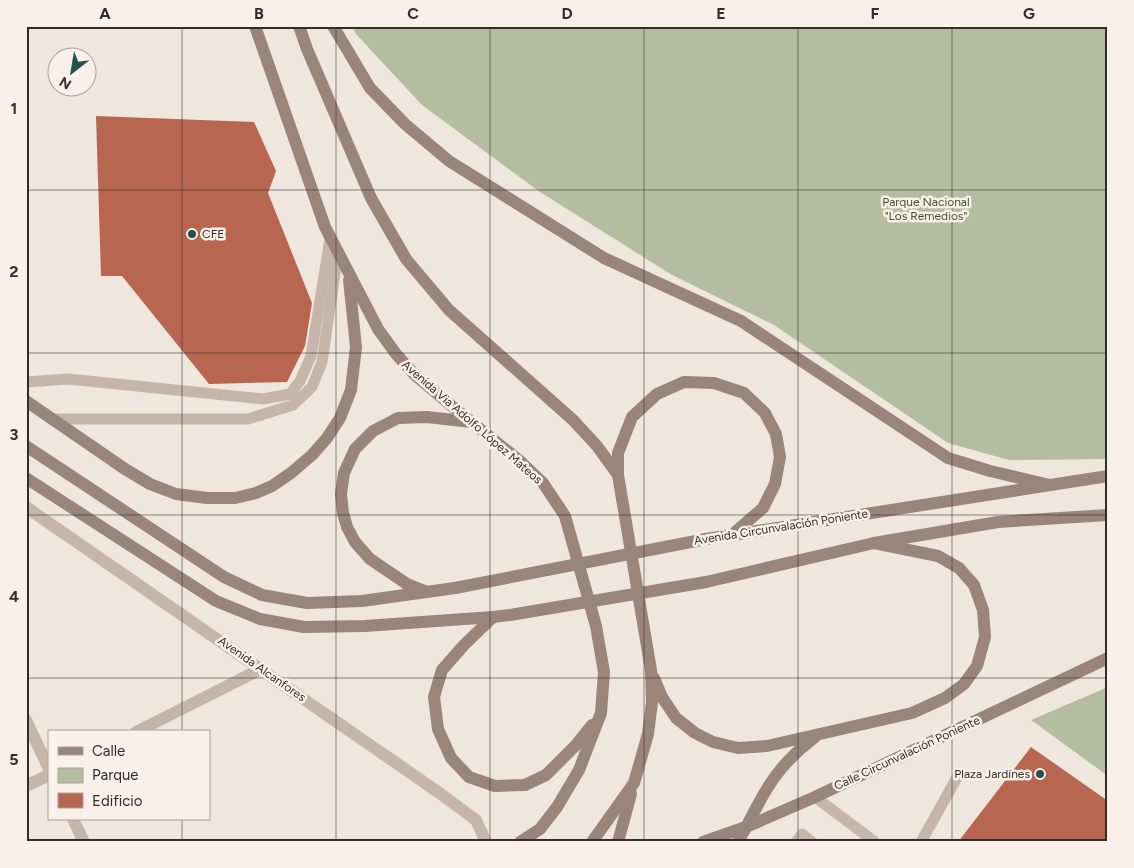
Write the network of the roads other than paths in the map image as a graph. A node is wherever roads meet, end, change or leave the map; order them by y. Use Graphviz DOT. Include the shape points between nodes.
graph roads {
  1 [pos="255,26"];
  2 [pos="299,26"];
  3 [pos="334,26"];
  4 [pos="330,239"];
  5 [pos="338,253"];
  6 [pos="348,272"];
  7 [pos="26,382"];
  8 [pos="26,401"];
  9 [pos="52,419"];
  10 [pos="471,422"];
  11 [pos="26,446"];
  12 [pos="618,475"];
  13 [pos="1108,476"];
  14 [pos="26,478"];
  15 [pos="1050,485"];
  16 [pos="26,507"];
  17 [pos="1108,515"];
  18 [pos="733,534"];
  19 [pos="874,543"];
  20 [pos="427,592"];
  21 [pos="493,617"];
  22 [pos="1108,658"];
  23 [pos="261,669"];
  24 [pos="651,670"];
  25 [pos="601,713"];
  26 [pos="26,720"];
  27 [pos="140,730"];
  28 [pos="817,735"];
  29 [pos="48,767"];
  30 [pos="959,774"];
  31 [pos="48,776"];
  32 [pos="634,783"];
  33 [pos="26,786"];
  34 [pos="815,797"];
  35 [pos="73,820"];
  36 [pos="746,826"];
  37 [pos="84,842"];
  38 [pos="484,842"];
  39 [pos="520,842"];
  40 [pos="592,842"];
  41 [pos="618,842"];
  42 [pos="703,842"];
  43 [pos="738,842"];
  44 [pos="796,842"];
  45 [pos="812,842"];
  46 [pos="876,842"];
  47 [pos="921,842"];
  1 -- 4 [label="main road, Avenida Via Adolfo López Mateos"];
  2 -- 12 [label="main road" via="371,198 406,259 449,310 572,420"];
  3 -- 15 [label="main road" via="370,88 405,124 449,160 604,258 741,321 948,458"];
  4 -- 5 [label="main road, Avenida Via Adolfo López Mateos"];
  4 -- 7 [label="lane" via="311,356 290,394 263,399 68,379"];
  5 -- 6 [label="main road, Avenida Via Adolfo López Mateos"];
  5 -- 9 [label="lane" via="322,362 312,387 293,406 248,419"];
  6 -- 9 [label="main road" via="356,347 351,390 340,418 327,438 312,455 272,486 235,498 176,494 125,469"];
  6 -- 10 [label="main road, Avenida Via Adolfo López Mateos" via="378,329 396,354 416,376"];
  8 -- 9 [label="main road"];
  10 -- 20 [label="main road" via="427,417 398,418 373,430 355,449 344,473 343,513 355,542 370,559 407,584"];
  10 -- 25 [label="main road, Avenida Via Adolfo López Mateos" via="543,483 566,516 596,626 604,672"];
  11 -- 20 [label="main road" via="224,577 262,595 307,603 362,601"];
  12 -- 18 [label="main road" via="618,452 632,417 658,394 684,382 714,383 744,394 765,413 776,434 780,456 775,484 763,508"];
  12 -- 24 [label="main road"];
  13 -- 15 [label="main road, Avenida Circunvalación Poniente"];
  14 -- 21 [label="main road" via="216,601 260,619 313,627"];
  15 -- 18 [label="main road, Avenida Circunvalación Poniente"];
  16 -- 23 [label="street, Avenida Alcanfores"];
  17 -- 19 [label="main road" via="998,522"];
  18 -- 20 [label="main road, Avenida Circunvalación Poniente, bridge"];
  19 -- 21 [label="main road, bridge" via="706,582"];
  19 -- 28 [label="main road" via="938,556 959,568 974,585 983,610 985,637 977,666 964,684 945,698 912,713"];
  21 -- 25 [label="main road" via="442,670 434,697 438,730 451,758 469,777 495,786 525,785 546,776"];
  22 -- 34 [label="main road, Calle Circunvalación Poniente"];
  23 -- 27 [label="street"];
  23 -- 38 [label="street, Avenida Alcanfores" via="476,820"];
  24 -- 28 [label="main road" via="662,697 676,718 713,742 738,748 758,747"];
  24 -- 32 [label="main road" via="648,734"];
  25 -- 39 [label="main road, Avenida Via Adolfo López Mateos" via="579,770 557,808 540,829"];
  26 -- 29 [label="street"];
  28 -- 36 [label="main road" via="784,765 769,784"];
  30 -- 47 [label="lane"];
  31 -- 33 [label="street"];
  32 -- 40 [label="main road"];
  32 -- 41 [label="main road"];
  34 -- 36 [label="main road, Calle Circunvalación Poniente"];
  34 -- 46 [label="lane"];
  35 -- 37 [label="street"];
  36 -- 42 [label="main road, Calle Circunvalación Poniente"];
  36 -- 43 [label="main road"];
  44 -- 45 [label="lane" via="802,834"];
}
